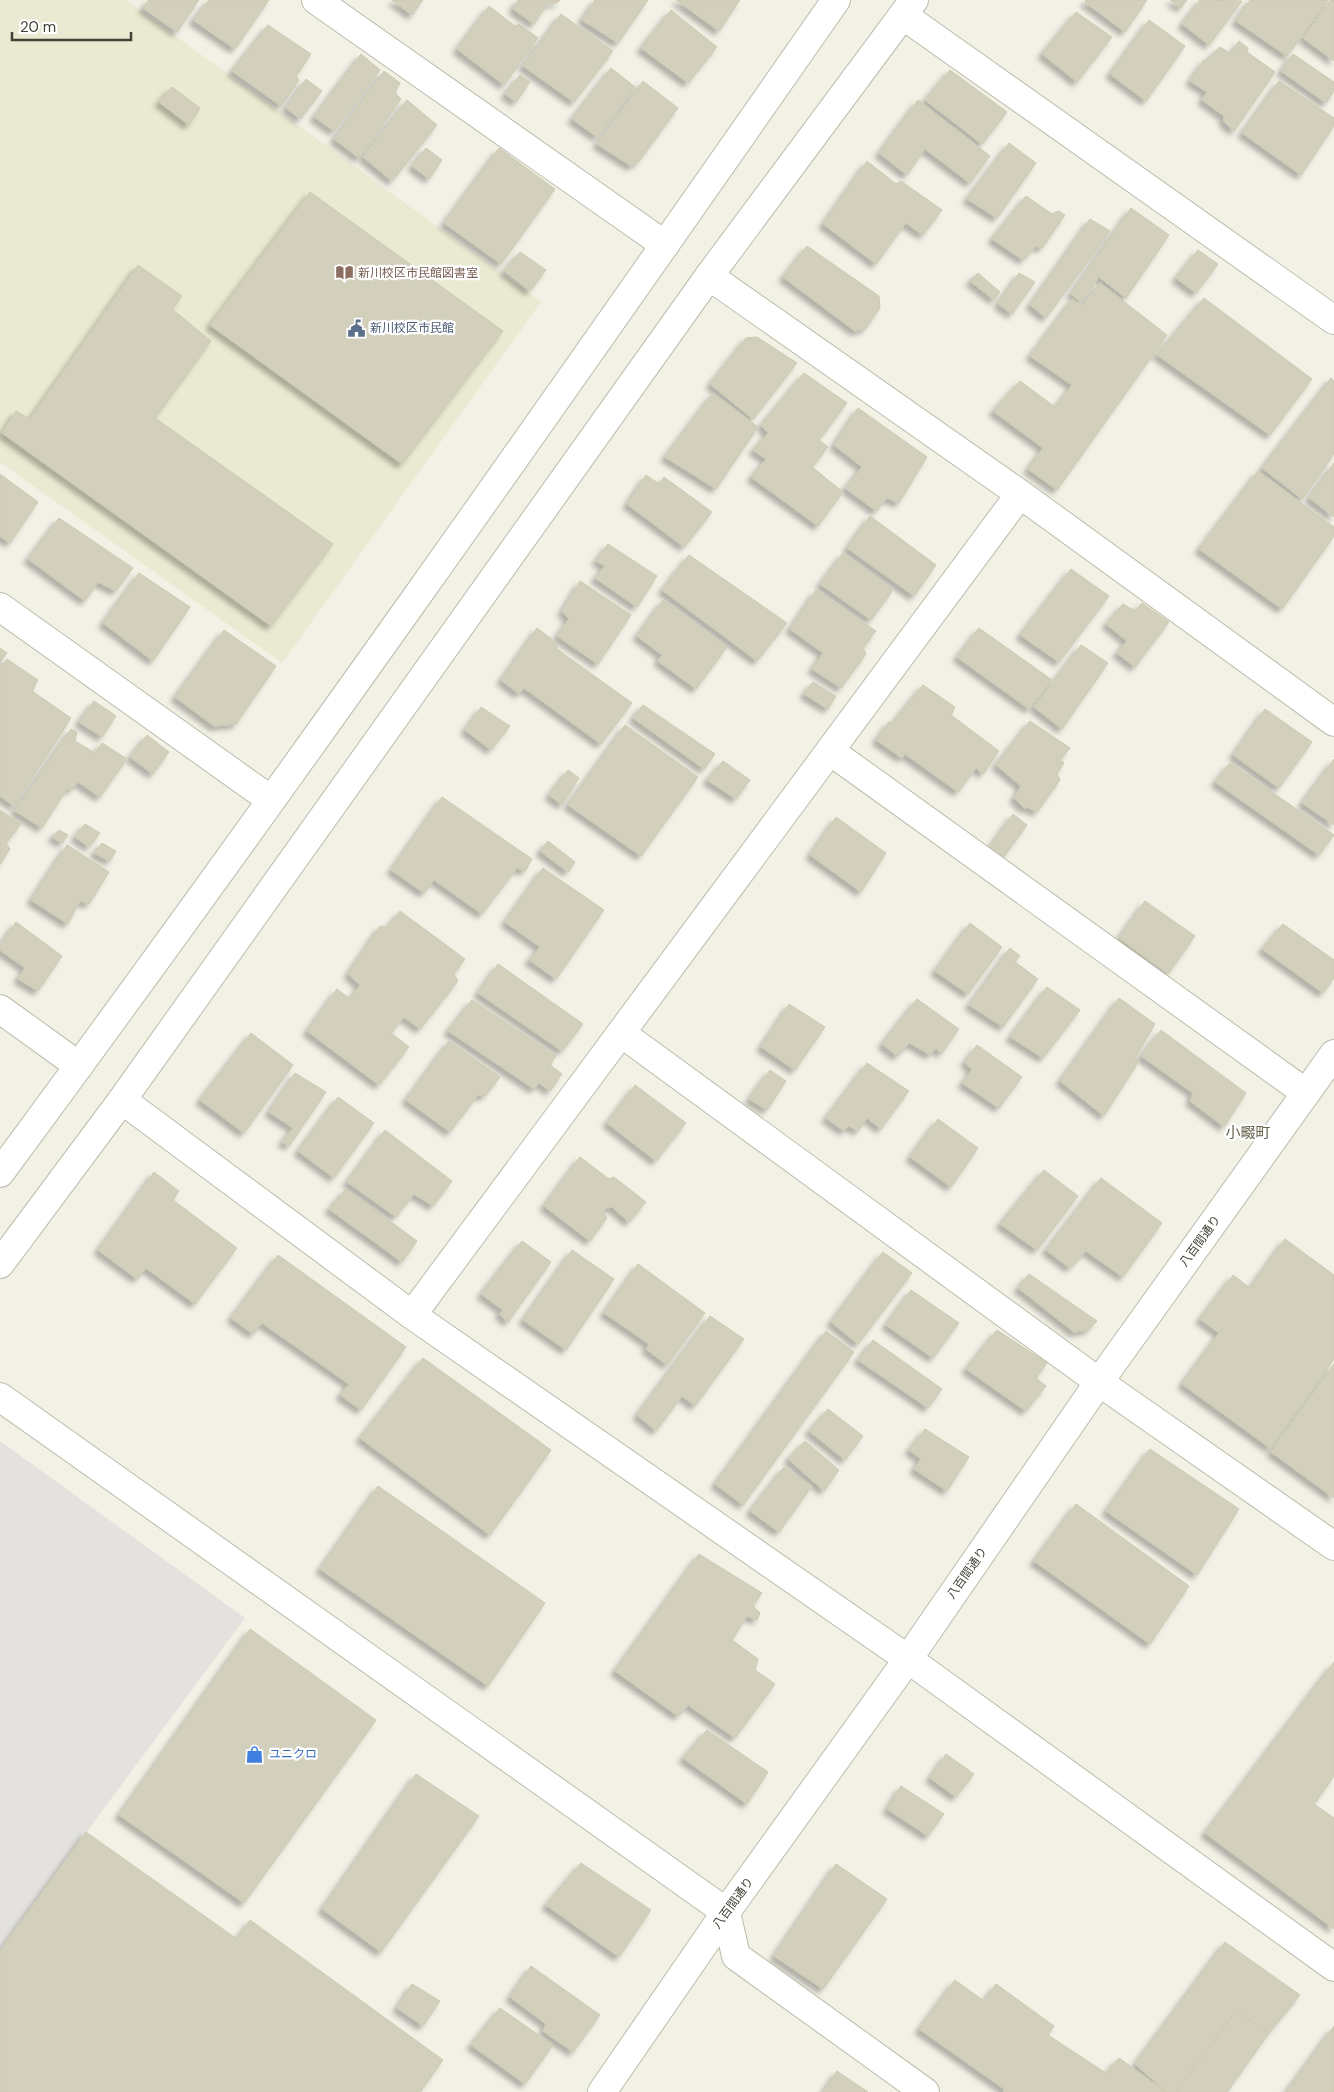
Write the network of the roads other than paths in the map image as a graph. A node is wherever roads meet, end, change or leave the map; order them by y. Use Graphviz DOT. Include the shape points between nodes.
graph roads {
  1 [pos="316,0"];
  2 [pos="836,0"];
  3 [pos="909,8"];
  4 [pos="665,245"];
  5 [pos="709,276"];
  6 [pos="1334,320"];
  7 [pos="1020,494"];
  8 [pos="0,607"];
  9 [pos="1334,722"];
  10 [pos="830,751"];
  11 [pos="271,800"];
  12 [pos="0,1010"];
  13 [pos="621,1033"];
  14 [pos="1334,1054"];
  15 [pos="79,1066"];
  16 [pos="1306,1093"];
  17 [pos="122,1100"];
  18 [pos="0,1173"];
  19 [pos="0,1264"];
  20 [pos="412,1316"];
  21 [pos="1099,1382"];
  22 [pos="0,1397"];
  23 [pos="1334,1546"];
  24 [pos="908,1659"];
  25 [pos="726,1912"];
  26 [pos="1334,1966"];
  27 [pos="602,2092"];
  28 [pos="925,2092"];
  1 -- 4 [label="street"];
  2 -- 4 [label="street"];
  3 -- 5 [label="street"];
  3 -- 6 [label="street"];
  4 -- 11 [label="street"];
  5 -- 7 [label="street"];
  5 -- 17 [label="street"];
  7 -- 9 [label="street"];
  7 -- 10 [label="street"];
  8 -- 11 [label="street"];
  10 -- 13 [label="street"];
  10 -- 16 [label="street"];
  11 -- 15 [label="street"];
  12 -- 15 [label="street"];
  13 -- 20 [label="street"];
  13 -- 21 [label="street"];
  14 -- 16 [label="street, 八百間通り"];
  15 -- 18 [label="street"];
  16 -- 21 [label="street, 八百間通り"];
  17 -- 19 [label="street"];
  17 -- 20 [label="street"];
  20 -- 24 [label="street"];
  21 -- 23 [label="street"];
  21 -- 24 [label="street, 八百間通り"];
  22 -- 25 [label="street"];
  24 -- 25 [label="street, 八百間通り"];
  24 -- 26 [label="street"];
  25 -- 27 [label="street, 八百間通り"];
  25 -- 28 [label="street" via="736,1956"];
}
